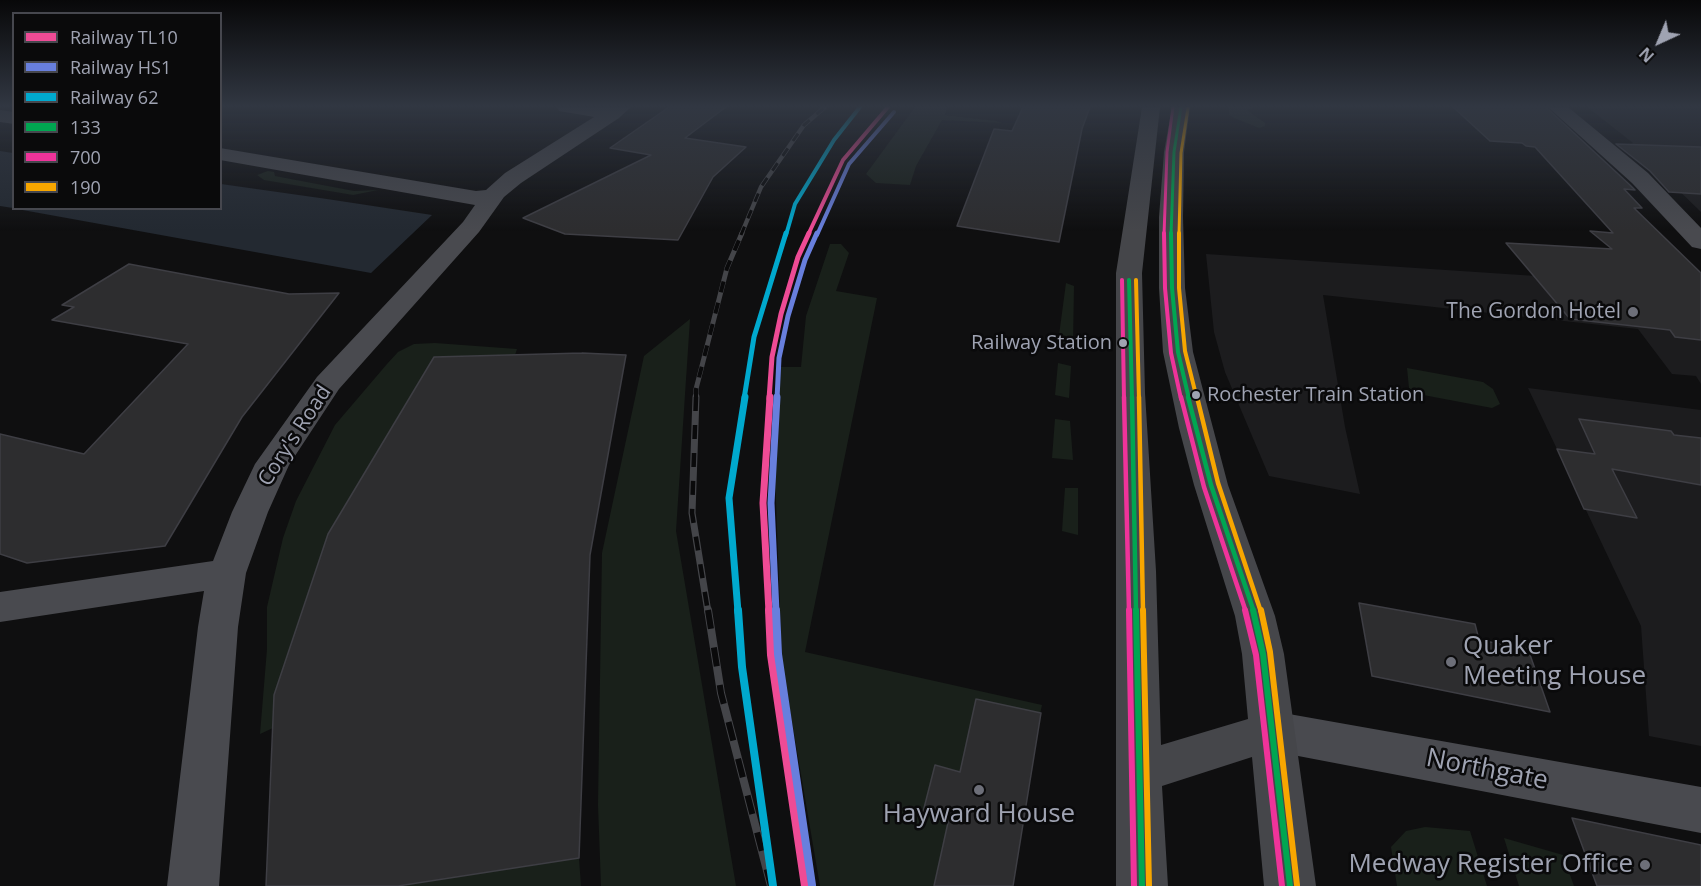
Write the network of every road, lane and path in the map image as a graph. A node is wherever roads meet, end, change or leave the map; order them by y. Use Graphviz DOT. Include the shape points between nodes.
graph roads {
  1 [pos="558,148"];
  2 [pos="1145,148"];
  3 [pos="1174,148"];
  4 [pos="1605,148"];
  5 [pos="222,154"];
  6 [pos="493,196"];
  7 [pos="1701,242"];
  8 [pos="227,573"];
  9 [pos="0,607"];
  10 [pos="1272,731"];
  11 [pos="1138,773"];
  12 [pos="1701,810"];
  13 [pos="193,886"];
  14 [pos="1142,886"];
  15 [pos="1290,886"];
  1 -- 6 [label="street, Cory's Road"];
  2 -- 11 [label="main road" via="1128,273 1137,571"];
  3 -- 10 [label="main road" via="1172,288 1178,352 1205,465 1255,616"];
  4 -- 7 [label="street" via="1640,178"];
  5 -- 6 [label="street" via="476,198"];
  6 -- 8 [label="street, Cory's Road" via="475,223 328,383 310,408 272,465"];
  8 -- 9 [label="street"];
  8 -- 13 [label="street, Cory's Road" via="218,627"];
  10 -- 11 [label="main road"];
  10 -- 12 [label="street, Northgate"];
  10 -- 15 [label="main road"];
  11 -- 14 [label="main road"];
}
